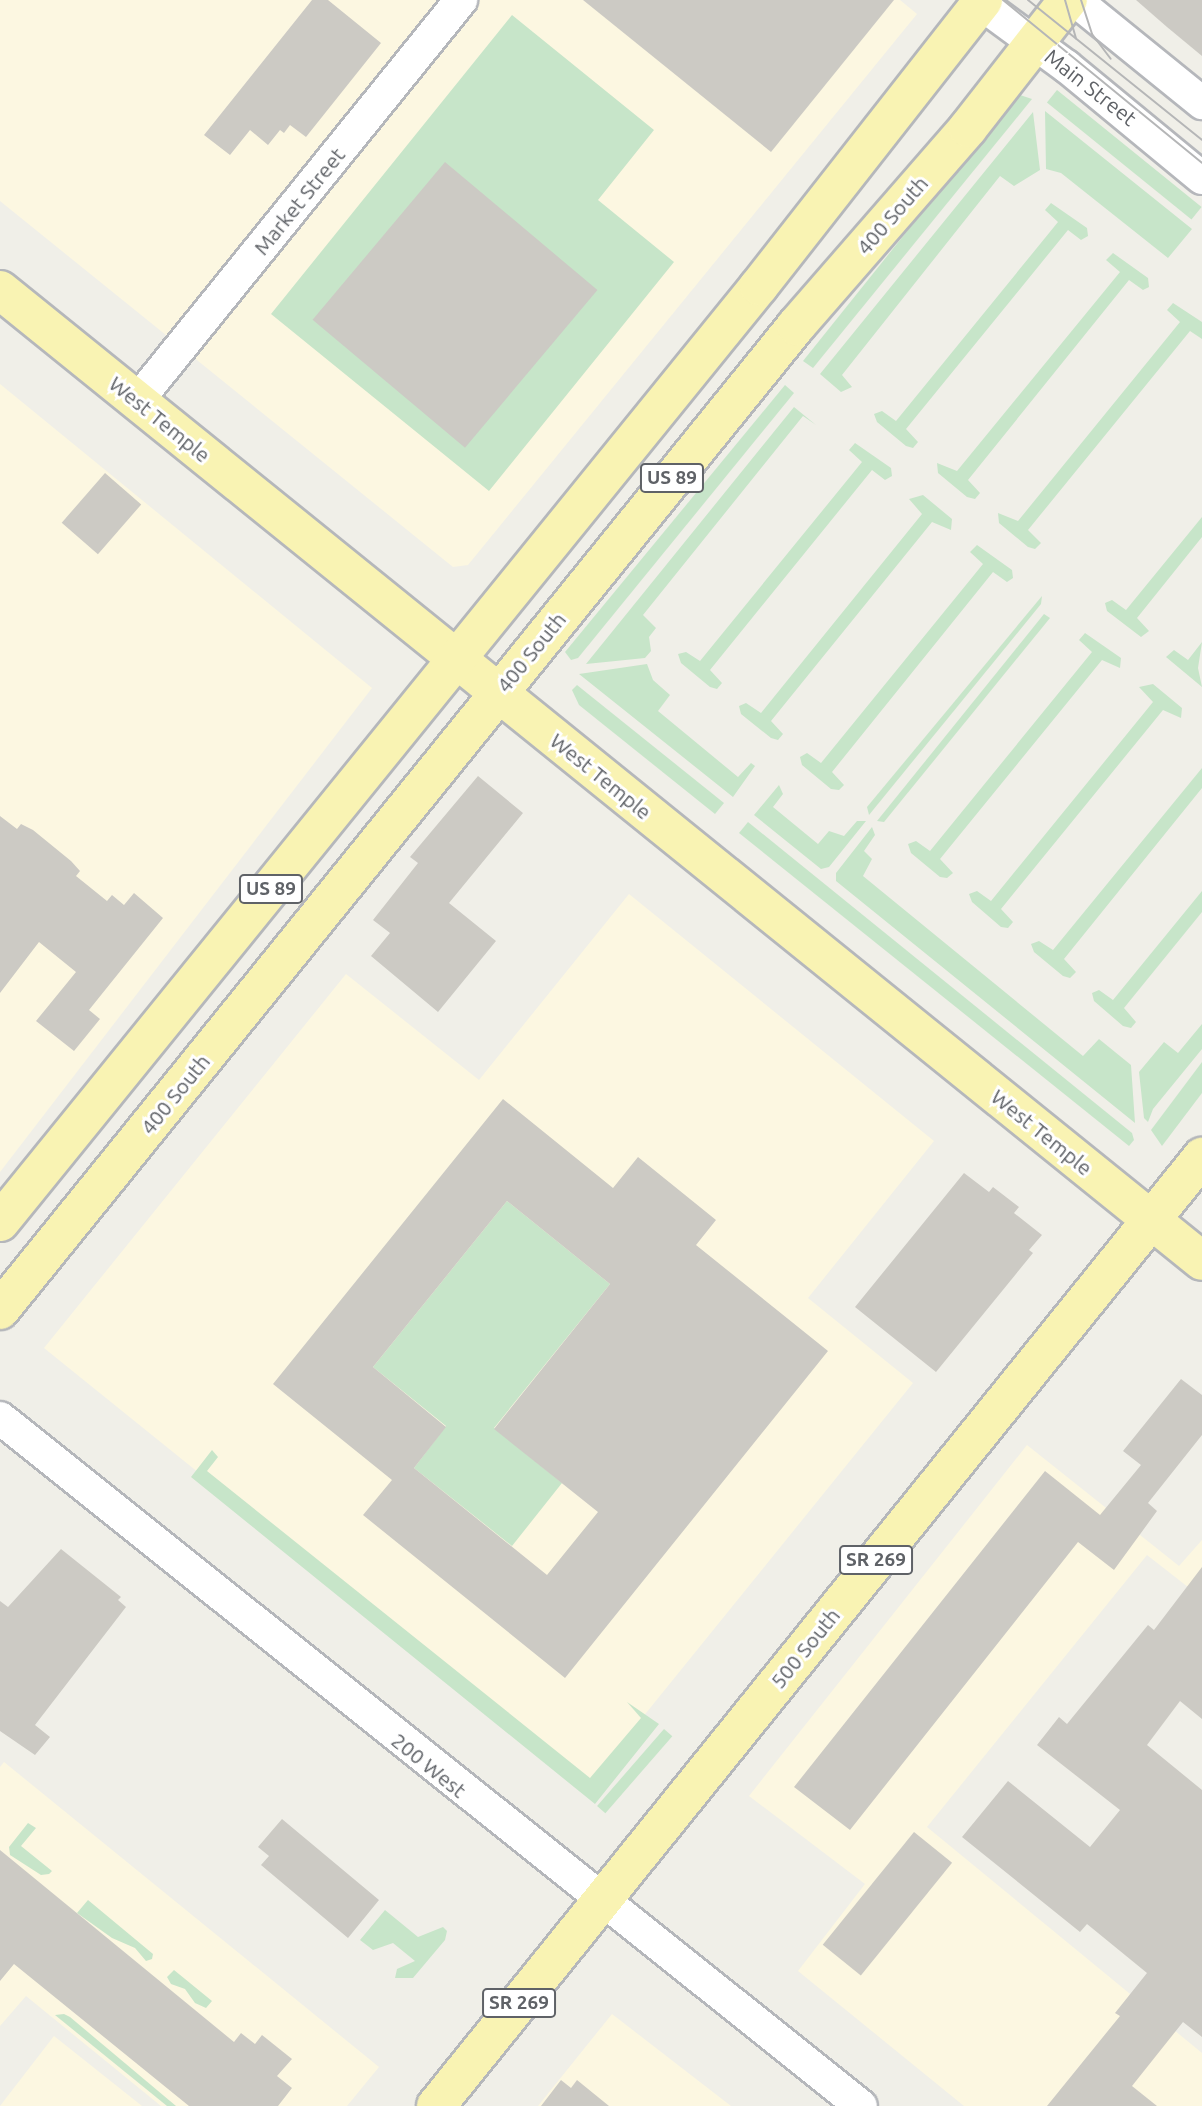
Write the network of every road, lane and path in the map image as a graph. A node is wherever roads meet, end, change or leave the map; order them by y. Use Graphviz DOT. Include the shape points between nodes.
graph roads {
  1 [pos="461,0"];
  2 [pos="1069,0"];
  3 [pos="1075,0"];
  4 [pos="979,1"];
  5 [pos="1035,43"];
  6 [pos="1202,103"];
  7 [pos="1202,178"];
  8 [pos="0,290"];
  9 [pos="137,401"];
  10 [pos="457,659"];
  11 [pos="499,693"];
  12 [pos="1202,1157"];
  13 [pos="1151,1220"];
  14 [pos="0,1222"];
  15 [pos="1202,1261"];
  16 [pos="0,1310"];
  17 [pos="0,1418"];
  18 [pos="601,1899"];
  19 [pos="436,2106"];
  20 [pos="861,2106"];
  1 -- 9 [label="street, Market Street"];
  2 -- 5 [label="main road, 400 South / US 89"];
  3 -- 6 [label="street"];
  4 -- 5 [label="street, Main Street"];
  4 -- 10 [label="main road, US 89"];
  5 -- 7 [label="street, Main Street"];
  5 -- 11 [label="main road, 400 South / US 89" via="968,128 796,326"];
  8 -- 9 [label="main road, West Temple"];
  9 -- 10 [label="main road, West Temple"];
  10 -- 11 [label="main road, West Temple"];
  10 -- 14 [label="main road, US 89"];
  11 -- 13 [label="main road, West Temple"];
  11 -- 16 [label="main road, 400 South / US 89"];
  12 -- 13 [label="main road, 500 South / SR 269"];
  13 -- 15 [label="main road, West Temple"];
  13 -- 18 [label="main road, 500 South / SR 269"];
  17 -- 18 [label="street, 200 West"];
  18 -- 19 [label="main road, 500 South / SR 269"];
  18 -- 20 [label="street, 200 West"];
}
